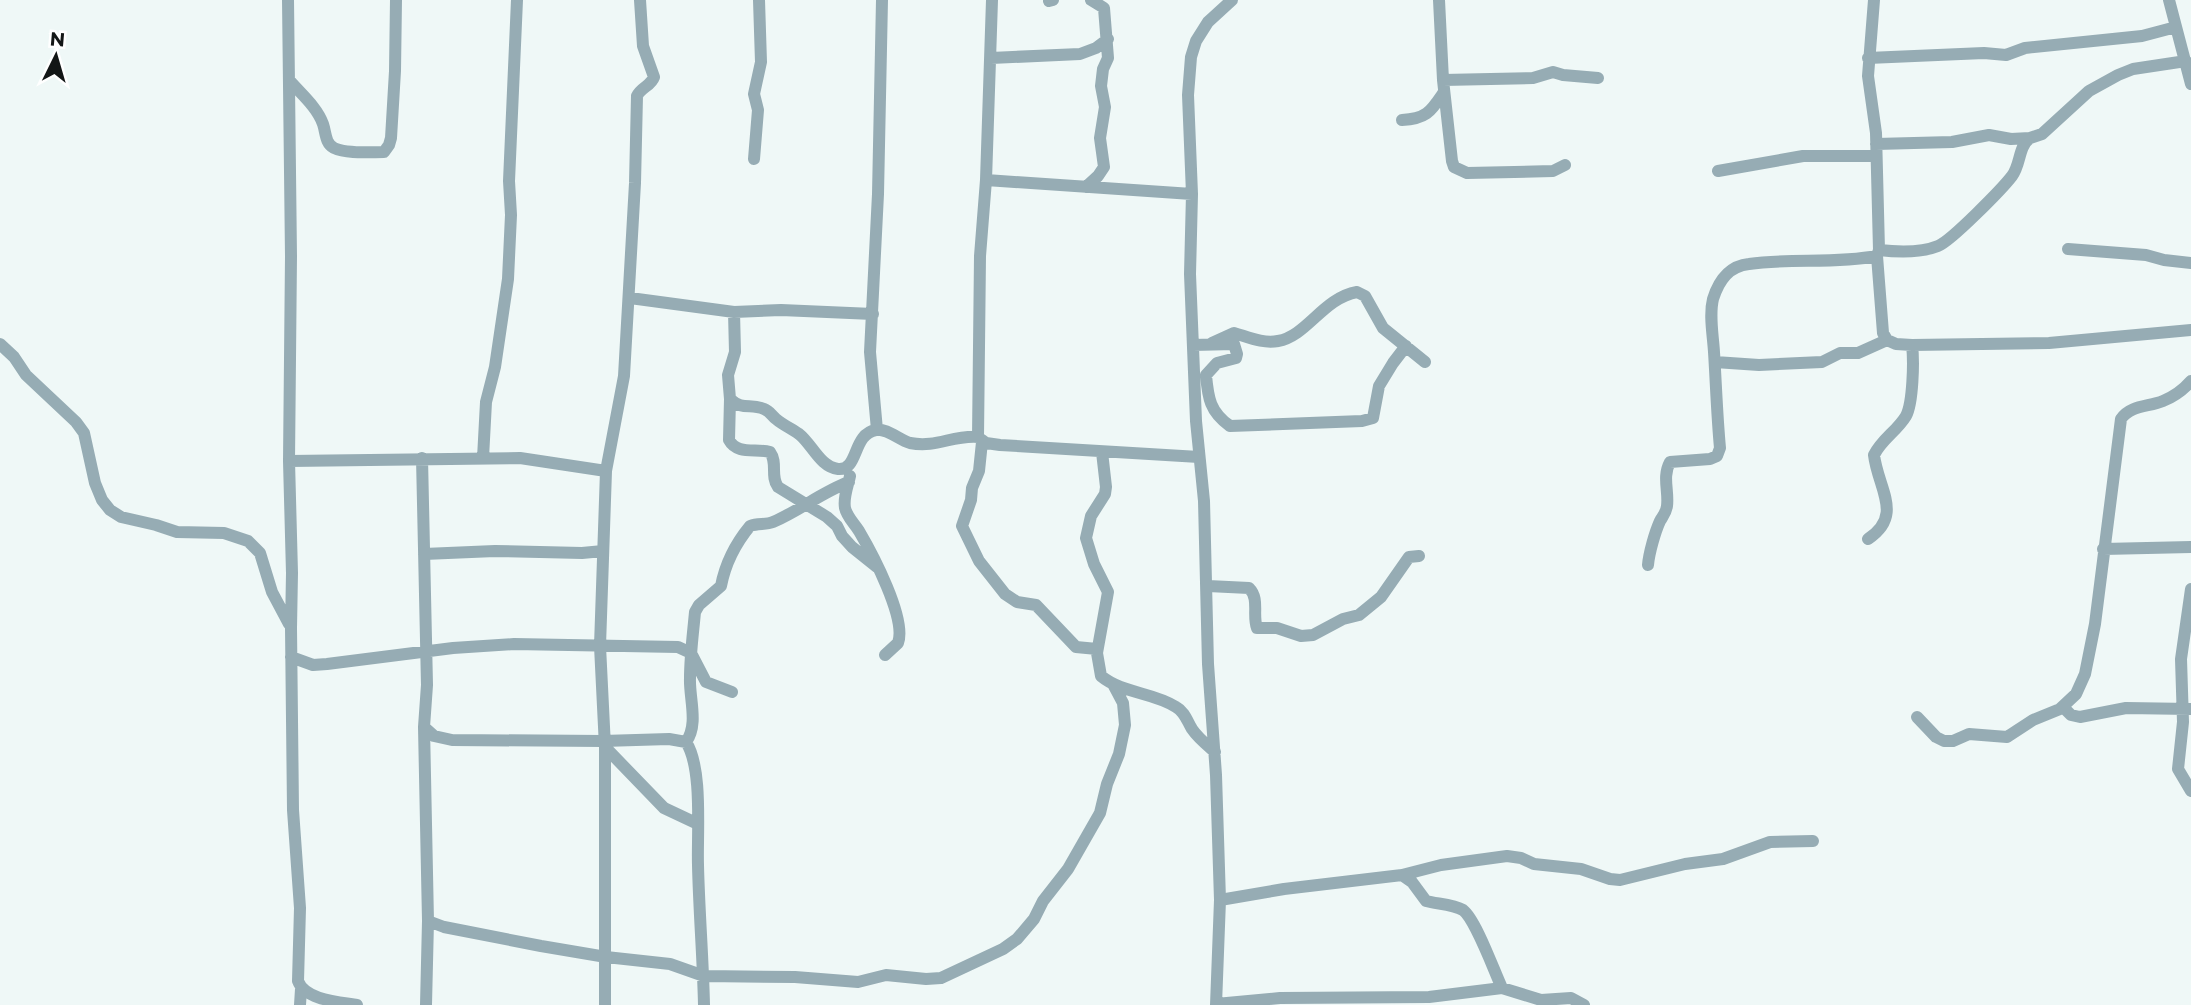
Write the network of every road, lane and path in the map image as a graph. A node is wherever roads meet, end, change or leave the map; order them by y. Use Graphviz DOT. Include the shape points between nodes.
graph roads {
  1 [pos="288,0"];
  2 [pos="396,0"];
  3 [pos="517,0"];
  4 [pos="640,0"];
  5 [pos="759,0"];
  6 [pos="882,0"];
  7 [pos="992,0"];
  8 [pos="1091,0"];
  9 [pos="1232,0"];
  10 [pos="1439,0"];
  11 [pos="1874,0"];
  12 [pos="2169,0"];
  13 [pos="2182,32"];
  14 [pos="1108,39"];
  15 [pos="991,58"];
  16 [pos="1868,58"];
  17 [pos="2186,61"];
  18 [pos="1598,78"];
  19 [pos="289,80"];
  20 [pos="2191,84"];
  21 [pos="1444,86"];
  22 [pos="1402,120"];
  23 [pos="2031,138"];
  24 [pos="1876,150"];
  25 [pos="754,159"];
  26 [pos="1565,165"];
  27 [pos="1718,171"];
  28 [pos="986,180"];
  29 [pos="1086,187"];
  30 [pos="1192,194"];
  31 [pos="2068,248"];
  32 [pos="1878,253"];
  33 [pos="2191,263"];
  34 [pos="630,298"];
  35 [pos="734,312"];
  36 [pos="873,314"];
  37 [pos="2191,330"];
  38 [pos="1887,340"];
  39 [pos="0,344"];
  40 [pos="1193,345"];
  41 [pos="1209,345"];
  42 [pos="1912,345"];
  43 [pos="1406,346"];
  44 [pos="1425,362"];
  45 [pos="1715,362"];
  46 [pos="2191,381"];
  47 [pos="730,398"];
  48 [pos="877,429"];
  49 [pos="980,440"];
  50 [pos="1102,452"];
  51 [pos="1199,457"];
  52 [pos="422,458"];
  53 [pos="483,458"];
  54 [pos="289,461"];
  55 [pos="853,462"];
  56 [pos="606,471"];
  57 [pos="849,482"];
  58 [pos="807,503"];
  59 [pos="1868,539"];
  60 [pos="2191,547"];
  61 [pos="2103,549"];
  62 [pos="603,551"];
  63 [pos="424,554"];
  64 [pos="1419,556"];
  65 [pos="1648,565"];
  66 [pos="877,567"];
  67 [pos="1208,586"];
  68 [pos="2191,589"];
  69 [pos="291,628"];
  70 [pos="600,646"];
  71 [pos="1097,649"];
  72 [pos="425,652"];
  73 [pos="691,653"];
  74 [pos="885,655"];
  75 [pos="292,657"];
  76 [pos="1114,686"];
  77 [pos="732,692"];
  78 [pos="2063,707"];
  79 [pos="2187,709"];
  80 [pos="1917,718"];
  81 [pos="424,727"];
  82 [pos="686,742"];
  83 [pos="604,744"];
  84 [pos="1215,752"];
  85 [pos="2191,791"];
  86 [pos="698,824"];
  87 [pos="1813,841"];
  88 [pos="1402,875"];
  89 [pos="1220,900"];
  90 [pos="428,920"];
  91 [pos="606,957"];
  92 [pos="704,976"];
  93 [pos="1502,988"];
  94 [pos="301,989"];
  95 [pos="1216,1004"];
  96 [pos="300,1005"];
  97 [pos="357,1005"];
  98 [pos="426,1005"];
  99 [pos="605,1005"];
  100 [pos="704,1005"];
  101 [pos="1584,1005"];
  1 -- 19 [label="street"];
  2 -- 19 [label="street" via="391,138 384,152 333,147 313,106"];
  3 -- 53 [label="street" via="508,279 486,402"];
  4 -- 34 [label="street" via="643,46 654,77 637,96"];
  5 -- 25 [label="street" via="761,62 754,94 758,110"];
  6 -- 36 [label="street"];
  7 -- 15 [label="street"];
  8 -- 14 [label="street" via="1104,8"];
  9 -- 30 [label="street" via="1202,30 1191,57"];
  10 -- 21 [label="street"];
  11 -- 16 [label="street"];
  12 -- 13 [label="street"];
  13 -- 16 [label="street" via="2025,48 2006,55"];
  13 -- 17 [label="street"];
  14 -- 15 [label="street" via="1080,54"];
  14 -- 29 [label="street" via="1101,86 1104,167"];
  15 -- 28 [label="street"];
  16 -- 24 [label="street"];
  17 -- 20 [label="street"];
  17 -- 23 [label="street" via="2118,75 2088,91 2042,134"];
  18 -- 21 [label="street" via="1553,72"];
  19 -- 54 [label="street"];
  21 -- 22 [label="street" via="1427,115"];
  21 -- 26 [label="street" via="1454,167 1467,173 1553,171"];
  23 -- 24 [label="street" via="1989,135"];
  23 -- 32 [label="street" via="2025,142 2013,176 1942,244"];
  24 -- 27 [label="street" via="1802,156"];
  24 -- 32 [label="street"];
  28 -- 29 [label="street"];
  28 -- 49 [label="street" via="980,256"];
  29 -- 30 [label="street"];
  30 -- 40 [label="street"];
  31 -- 33 [label="street"];
  32 -- 38 [label="street"];
  32 -- 45 [label="street" via="1857,260 1734,267 1713,300"];
  34 -- 35 [label="street"];
  34 -- 56 [label="street" via="624,376"];
  35 -- 36 [label="street"];
  35 -- 47 [label="street"];
  36 -- 48 [label="street" via="870,352"];
  37 -- 42 [label="street" via="2049,343"];
  38 -- 42 [label="street"];
  38 -- 45 [label="street" via="1822,362"];
  39 -- 69 [label="street" via="84,433 95,483 110,510 177,533 223,533 248,541 260,553 272,592"];
  40 -- 41 [label="street"];
  40 -- 51 [label="street"];
  41 -- 43 [label="street" via="1234,333 1260,341 1292,336 1326,306 1357,292 1365,296 1383,328"];
  41 -- 43 [label="street" via="1234,344 1236,348 1236,358 1217,363 1206,375 1208,402 1230,426 1373,418 1379,386"];
  42 -- 59 [label="street" via="1915,365 1907,414 1874,454 1887,519"];
  43 -- 44 [label="street"];
  45 -- 65 [label="street" via="1720,449 1710,458 1670,462 1665,471 1666,514 1651,545"];
  46 -- 61 [label="street" via="2162,402 2124,413"];
  47 -- 55 [label="street" via="741,407 766,409 811,445 826,465 846,467"];
  47 -- 58 [label="street" via="732,445 770,452 773,481"];
  48 -- 49 [label="street" via="926,445 961,436"];
  48 -- 55 [label="street" via="862,438"];
  49 -- 50 [label="street"];
  49 -- 71 [label="street" via="979,471 962,526 979,561 1005,594 1017,602 1036,605 1076,647"];
  50 -- 51 [label="street"];
  50 -- 71 [label="street" via="1105,494 1091,516 1086,538 1108,592"];
  51 -- 67 [label="street"];
  52 -- 53 [label="street"];
  52 -- 54 [label="street"];
  52 -- 63 [label="street"];
  53 -- 56 [label="street" via="520,458"];
  54 -- 69 [label="street"];
  55 -- 57 [label="street"];
  56 -- 62 [label="street"];
  57 -- 58 [label="street"];
  57 -- 66 [label="street" via="844,505 847,515"];
  58 -- 66 [label="street"];
  58 -- 73 [label="street" via="773,522 750,526 732,553 721,586 695,612"];
  60 -- 61 [label="street"];
  61 -- 78 [label="street" via="2085,674 2076,694"];
  62 -- 63 [label="street"];
  62 -- 70 [label="street"];
  63 -- 72 [label="street"];
  64 -- 67 [label="street" via="1409,557 1381,597 1359,615 1313,635 1257,628 1255,600 1249,588"];
  66 -- 74 [label="street" via="900,627 898,643"];
  67 -- 84 [label="street"];
  68 -- 79 [label="street" via="2181,659"];
  69 -- 75 [label="street"];
  70 -- 72 [label="street" via="514,644"];
  70 -- 73 [label="street" via="678,648"];
  70 -- 83 [label="street"];
  71 -- 76 [label="street" via="1101,676"];
  72 -- 75 [label="street" via="313,664"];
  72 -- 81 [label="street"];
  73 -- 77 [label="street" via="706,682"];
  73 -- 82 [label="street" via="692,729"];
  75 -- 94 [label="street"];
  76 -- 84 [label="street" via="1177,707"];
  76 -- 92 [label="street" via="1123,703 1125,725 1103,805 1062,879 1017,939 960,970 932,979 886,975 858,982"];
  78 -- 79 [label="street" via="2080,717 2126,708"];
  78 -- 80 [label="street" via="2007,737 1969,734 1944,741"];
  79 -- 85 [label="street" via="2178,769"];
  81 -- 83 [label="street" via="434,736 452,740"];
  81 -- 90 [label="street"];
  82 -- 83 [label="street" via="669,738"];
  82 -- 86 [label="street" via="698,791"];
  83 -- 86 [label="street" via="664,808"];
  83 -- 91 [label="street"];
  84 -- 89 [label="street"];
  86 -- 92 [label="street"];
  87 -- 88 [label="street" via="1770,842 1723,859 1620,880 1507,856"];
  88 -- 89 [label="street"];
  88 -- 93 [label="street" via="1426,901 1465,912"];
  89 -- 95 [label="street"];
  90 -- 91 [label="street" via="444,927"];
  90 -- 98 [label="street"];
  91 -- 92 [label="street" via="670,964"];
  91 -- 99 [label="street"];
  92 -- 100 [label="street"];
  93 -- 95 [label="street" via="1429,997 1280,998"];
  93 -- 101 [label="street" via="1542,1000 1571,998"];
  94 -- 96 [label="street"];
  94 -- 97 [label="street"];
}
